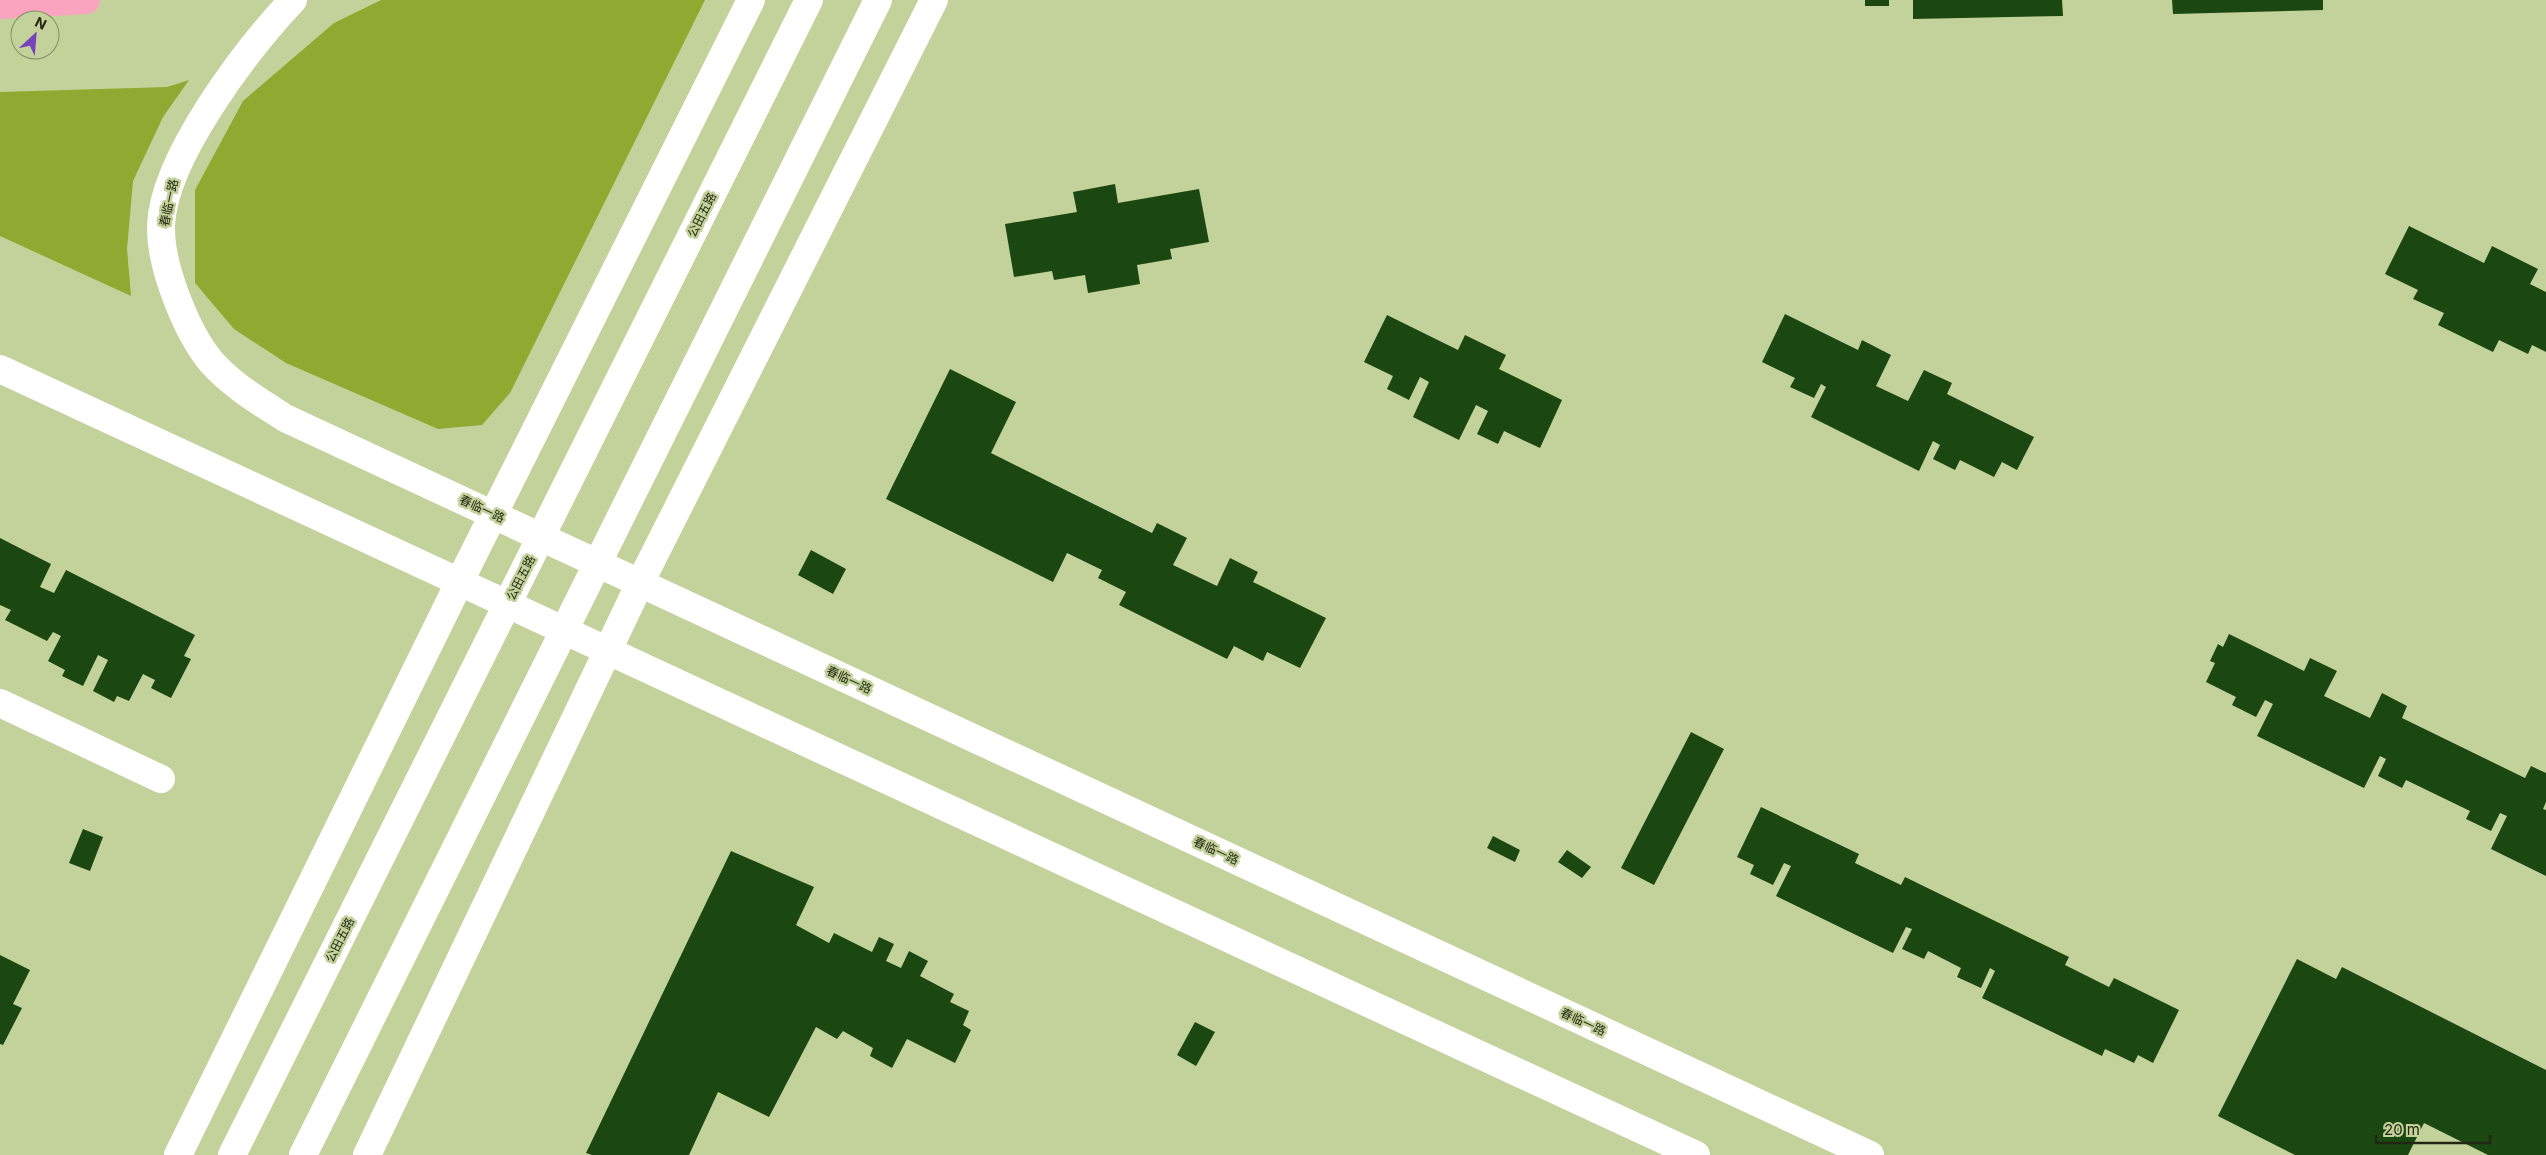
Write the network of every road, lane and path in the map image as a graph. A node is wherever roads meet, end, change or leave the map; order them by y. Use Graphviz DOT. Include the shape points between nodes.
graph roads {
  1 [pos="86,0"];
  2 [pos="293,0"];
  3 [pos="751,0"];
  4 [pos="809,0"];
  5 [pos="878,0"];
  6 [pos="934,0"];
  7 [pos="0,5"];
  8 [pos="0,369"];
  9 [pos="493,514"];
  10 [pos="459,583"];
  11 [pos="640,583"];
  12 [pos="608,652"];
  13 [pos="0,703"];
  14 [pos="161,779"];
  15 [pos="178,1155"];
  16 [pos="232,1155"];
  17 [pos="303,1155"];
  18 [pos="367,1155"];
  19 [pos="1696,1155"];
  20 [pos="1870,1155"];
  1 -- 7 [label="highway"];
  2 -- 9 [label="main road, 春临一路" via="235,70 209,109 184,153 170,187 161,226 167,266 182,308 195,337 216,368 248,394 285,418"];
  3 -- 9 [label="main road"];
  4 -- 16 [label="main road, 公田五路"];
  5 -- 17 [label="main road"];
  6 -- 11 [label="main road"];
  8 -- 10 [label="main road"];
  9 -- 10 [label="main road"];
  9 -- 11 [label="main road, 春临一路"];
  10 -- 12 [label="main road"];
  10 -- 15 [label="main road"];
  11 -- 12 [label="main road"];
  11 -- 20 [label="main road, 春临一路"];
  12 -- 18 [label="main road"];
  12 -- 19 [label="main road"];
  13 -- 14 [label="main road"];
}
